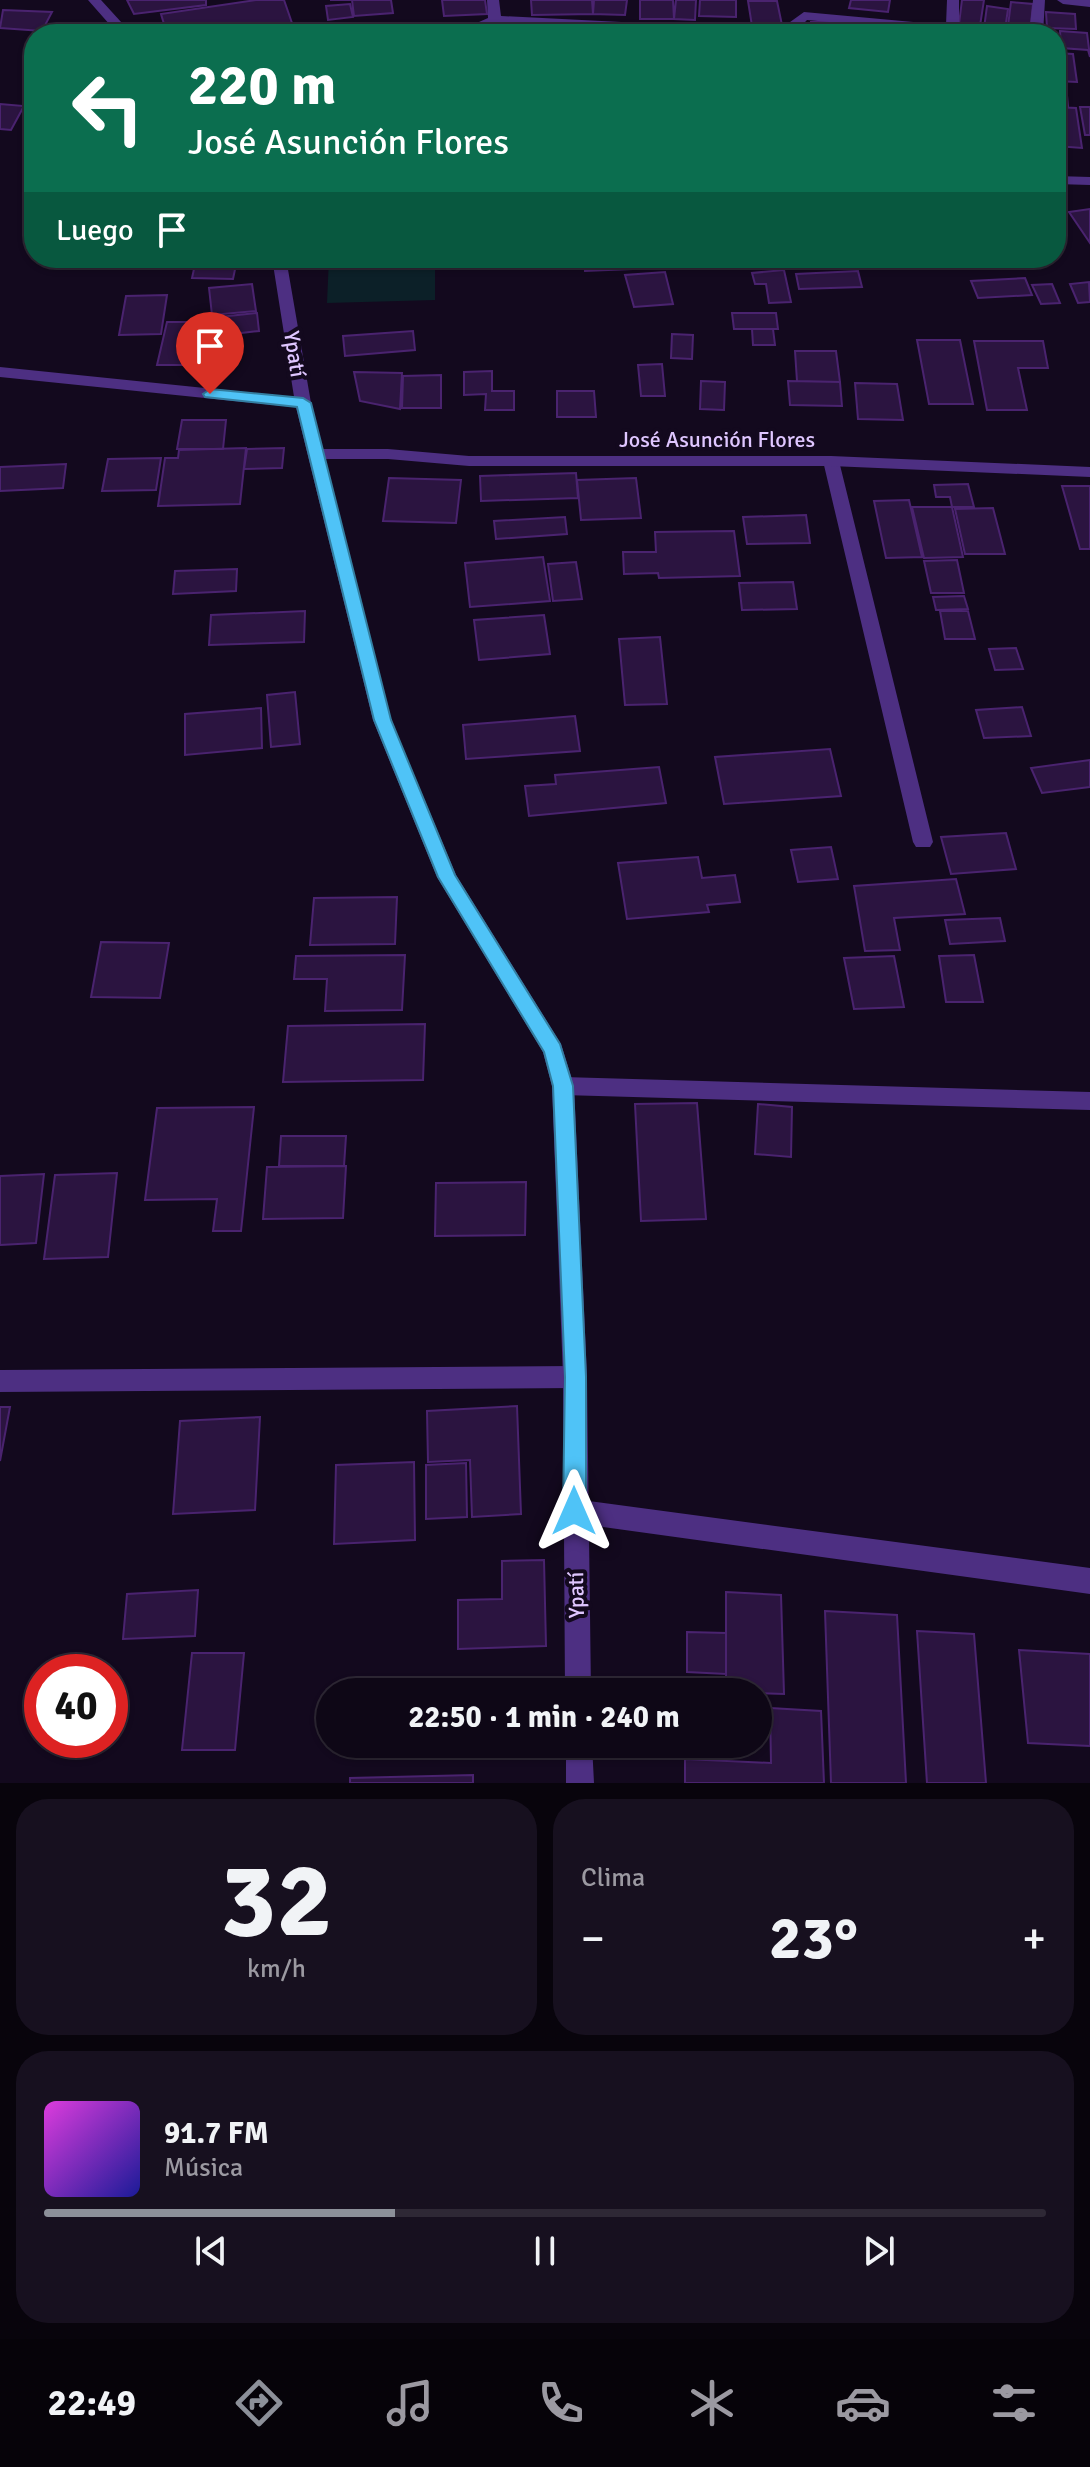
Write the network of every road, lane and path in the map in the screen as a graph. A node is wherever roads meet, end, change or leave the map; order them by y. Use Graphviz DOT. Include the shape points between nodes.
graph roads {
  1 [pos="94,0"];
  2 [pos="493,0"];
  3 [pos="953,0"];
  4 [pos="1039,0"];
  5 [pos="1063,0"];
  6 [pos="1090,3"];
  7 [pos="495,20"];
  8 [pos="116,24"];
  9 [pos="486,24"];
  10 [pos="576,24"];
  11 [pos="796,24"];
  12 [pos="893,24"];
  13 [pos="952,24"];
  14 [pos="1037,24"];
  15 [pos="1066,180"];
  16 [pos="1090,181"];
  17 [pos="281,268"];
  18 [pos="0,372"];
  19 [pos="303,403"];
  20 [pos="316,454"];
  21 [pos="831,461"];
  22 [pos="1090,472"];
  23 [pos="923,842"];
  24 [pos="563,1086"];
  25 [pos="1090,1101"];
  26 [pos="575,1377"];
  27 [pos="0,1381"];
  28 [pos="574,1511"];
  29 [pos="1090,1581"];
  30 [pos="578,1678"];
  31 [pos="579,1758"];
  32 [pos="580,1783"];
  1 -- 8 [label="street"];
  2 -- 7 [label="street"];
  3 -- 13 [label="street"];
  4 -- 14 [label="street"];
  5 -- 6 [label="street"];
  7 -- 9 [label="street"];
  7 -- 10 [label="street"];
  11 -- 12 [label="street" via="804,16"];
  15 -- 16 [label="street"];
  17 -- 19 [label="street, Ypatí"];
  18 -- 19 [label="street"];
  19 -- 20 [label="street, Ypatí"];
  20 -- 21 [label="street, José Asunción Flores" via="469,461"];
  20 -- 24 [label="street, Ypatí" via="382,720 447,877 553,1050"];
  21 -- 22 [label="street, José Asunción Flores"];
  21 -- 23 [label="street"];
  24 -- 25 [label="street"];
  24 -- 26 [label="street, Ypatí"];
  26 -- 27 [label="street"];
  26 -- 28 [label="street, Ypatí"];
  28 -- 29 [label="street"];
  28 -- 30 [label="street, Ypatí"];
  31 -- 32 [label="street"];
}
